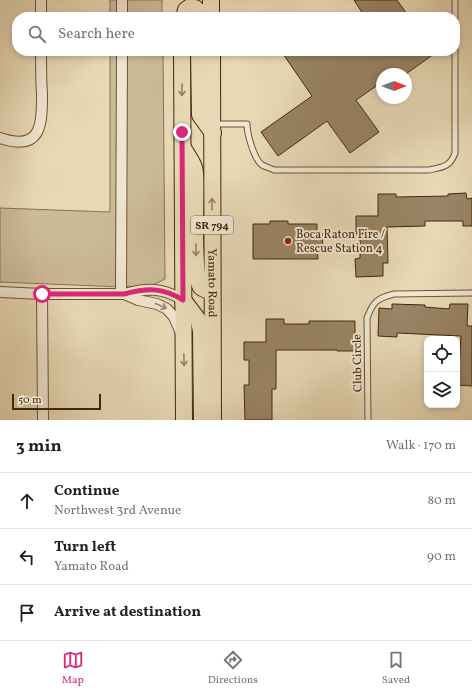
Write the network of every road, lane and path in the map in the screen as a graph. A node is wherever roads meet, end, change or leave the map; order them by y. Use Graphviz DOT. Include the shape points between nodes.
graph roads {
  1 [pos="41,0"];
  2 [pos="122,0"];
  3 [pos="182,0"];
  4 [pos="211,0"];
  5 [pos="455,0"];
  6 [pos="41,12"];
  7 [pos="122,12"];
  8 [pos="183,12"];
  9 [pos="185,12"];
  10 [pos="198,12"];
  11 [pos="211,12"];
  12 [pos="455,12"];
  13 [pos="41,56"];
  14 [pos="122,56"];
  15 [pos="182,56"];
  16 [pos="199,56"];
  17 [pos="212,56"];
  18 [pos="455,56"];
  19 [pos="212,128"];
  20 [pos="0,138"];
  21 [pos="182,144"];
  22 [pos="212,291"];
  23 [pos="0,292"];
  24 [pos="42,294"];
  25 [pos="123,294"];
  26 [pos="472,294"];
  27 [pos="183,300"];
  28 [pos="184,340"];
  29 [pos="43,420"];
  30 [pos="184,420"];
  31 [pos="202,420"];
  32 [pos="213,420"];
  33 [pos="368,420"];
  1 -- 6 [label="street"];
  2 -- 7 [label="street"];
  3 -- 8 [label="main road"];
  4 -- 11 [label="main road"];
  5 -- 12 [label="lane"];
  9 -- 10 [label="main road" via="190,7"];
  13 -- 20 [label="street" via="40,127 33,137 25,141"];
  14 -- 25 [label="street"];
  15 -- 21 [label="main road, SR 794, one-way"];
  16 -- 19 [label="main road" via="200,115"];
  17 -- 19 [label="main road, Yamato Road / SR 794"];
  18 -- 19 [label="lane" via="455,153 453,160 442,167 429,170 274,170 261,164 251,145 247,124"];
  22 -- 19 [label="main road, Yamato Road / SR 794, one-way"];
  21 -- 22 [label="main road, one-way" via="196,171 198,279 201,287"];
  21 -- 27 [label="main road, SR 794"];
  22 -- 32 [label="main road, Yamato Road / SR 794"];
  23 -- 24 [label="street"];
  24 -- 25 [label="street"];
  24 -- 29 [label="street"];
  25 -- 27 [label="street" via="157,289 171,292"];
  25 -- 28 [label="street, one-way" via="167,309 174,317"];
  26 -- 33 [label="lane, Club Circle" via="394,294 381,297 371,306 367,318"];
  27 -- 28 [label="main road, SR 794"];
  27 -- 31 [label="main road" via="199,321 201,331"];
  28 -- 30 [label="main road, SR 794, one-way"];
}
